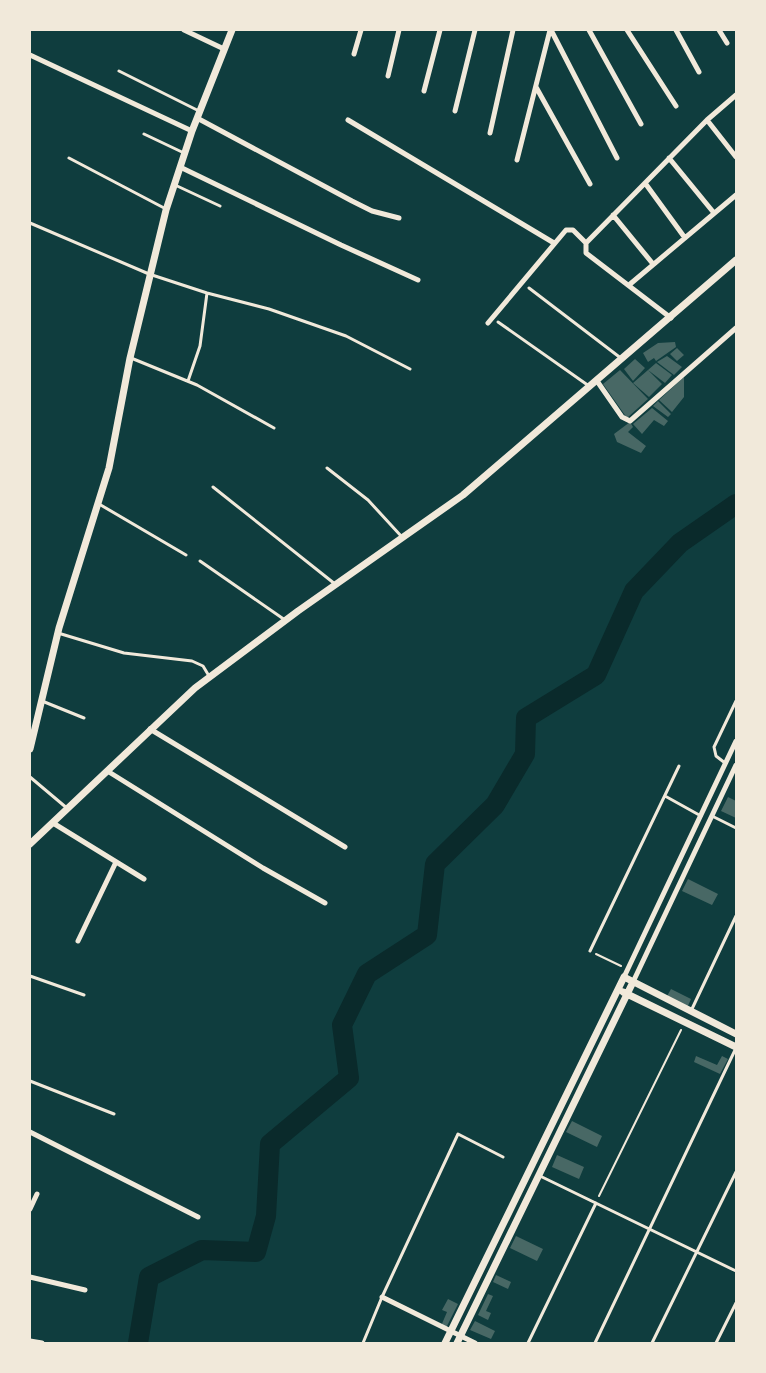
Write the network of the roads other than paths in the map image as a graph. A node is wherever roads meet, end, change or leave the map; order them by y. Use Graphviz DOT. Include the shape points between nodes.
graph roads {
  1 [pos="184,30"];
  2 [pos="232,30"];
  3 [pos="360,30"];
  4 [pos="399,30"];
  5 [pos="440,30"];
  6 [pos="475,30"];
  7 [pos="513,30"];
  8 [pos="550,30"];
  9 [pos="589,30"];
  10 [pos="627,30"];
  11 [pos="676,30"];
  12 [pos="719,30"];
  13 [pos="727,43"];
  14 [pos="224,49"];
  15 [pos="354,54"];
  16 [pos="30,55"];
  17 [pos="119,71"];
  18 [pos="700,72"];
  19 [pos="388,76"];
  20 [pos="536,87"];
  21 [pos="424,91"];
  22 [pos="736,95"];
  23 [pos="676,106"];
  24 [pos="455,111"];
  25 [pos="199,114"];
  26 [pos="348,120"];
  27 [pos="707,120"];
  28 [pos="642,124"];
  29 [pos="192,131"];
  30 [pos="490,133"];
  31 [pos="144,134"];
  32 [pos="185,153"];
  33 [pos="736,157"];
  34 [pos="69,158"];
  35 [pos="617,158"];
  36 [pos="670,158"];
  37 [pos="517,160"];
  38 [pos="180,167"];
  39 [pos="644,183"];
  40 [pos="590,184"];
  41 [pos="174,185"];
  42 [pos="736,195"];
  43 [pos="220,206"];
  44 [pos="166,210"];
  45 [pos="714,213"];
  46 [pos="613,215"];
  47 [pos="399,218"];
  48 [pos="30,223"];
  49 [pos="685,238"];
  50 [pos="554,243"];
  51 [pos="586,243"];
  52 [pos="736,260"];
  53 [pos="653,264"];
  54 [pos="149,274"];
  55 [pos="418,280"];
  56 [pos="629,285"];
  57 [pos="529,288"];
  58 [pos="207,294"];
  59 [pos="670,318"];
  60 [pos="498,322"];
  61 [pos="488,323"];
  62 [pos="736,328"];
  63 [pos="130,358"];
  64 [pos="622,359"];
  65 [pos="410,368"];
  66 [pos="188,381"];
  67 [pos="597,381"];
  68 [pos="590,387"];
  69 [pos="274,428"];
  70 [pos="327,468"];
  71 [pos="213,487"];
  72 [pos="98,504"];
  73 [pos="403,539"];
  74 [pos="186,555"];
  75 [pos="200,561"];
  76 [pos="336,585"];
  77 [pos="285,620"];
  78 [pos="58,633"];
  79 [pos="210,677"];
  80 [pos="42,701"];
  81 [pos="736,701"];
  82 [pos="84,718"];
  83 [pos="150,729"];
  84 [pos="736,741"];
  85 [pos="30,749"];
  86 [pos="725,764"];
  87 [pos="736,765"];
  88 [pos="679,766"];
  89 [pos="109,772"];
  90 [pos="30,777"];
  91 [pos="712,792"];
  92 [pos="665,796"];
  93 [pos="721,796"];
  94 [pos="68,809"];
  95 [pos="701,816"];
  96 [pos="712,816"];
  97 [pos="53,823"];
  98 [pos="736,828"];
  99 [pos="30,844"];
  100 [pos="345,847"];
  101 [pos="116,862"];
  102 [pos="144,879"];
  103 [pos="325,903"];
  104 [pos="736,916"];
  105 [pos="78,941"];
  106 [pos="590,951"];
  107 [pos="30,976"];
  108 [pos="624,977"];
  109 [pos="633,982"];
  110 [pos="618,989"];
  111 [pos="627,994"];
  112 [pos="84,995"];
  113 [pos="690,1012"];
  114 [pos="736,1034"];
  115 [pos="736,1048"];
  116 [pos="30,1081"];
  117 [pos="114,1114"];
  118 [pos="30,1132"];
  119 [pos="503,1157"];
  120 [pos="736,1172"];
  121 [pos="540,1176"];
  122 [pos="37,1194"];
  123 [pos="596,1203"];
  124 [pos="30,1209"];
  125 [pos="198,1217"];
  126 [pos="650,1229"];
  127 [pos="697,1252"];
  128 [pos="736,1271"];
  129 [pos="30,1277"];
  130 [pos="85,1290"];
  131 [pos="382,1298"];
  132 [pos="736,1303"];
  133 [pos="450,1331"];
  134 [pos="459,1340"];
  135 [pos="30,1341"];
  136 [pos="42,1343"];
  137 [pos="363,1343"];
  138 [pos="445,1343"];
  139 [pos="475,1343"];
  140 [pos="528,1343"];
  141 [pos="595,1343"];
  142 [pos="652,1343"];
  143 [pos="716,1343"];
  1 -- 14 [label="street"];
  2 -- 14 [label="street"];
  3 -- 15 [label="street"];
  4 -- 19 [label="street"];
  5 -- 21 [label="street"];
  6 -- 24 [label="street"];
  7 -- 30 [label="street"];
  8 -- 20 [label="street"];
  8 -- 35 [label="street"];
  9 -- 28 [label="street"];
  10 -- 23 [label="street"];
  11 -- 18 [label="street"];
  12 -- 13 [label="street"];
  14 -- 25 [label="street"];
  16 -- 29 [label="street"];
  17 -- 25 [label="lane"];
  20 -- 37 [label="street"];
  20 -- 40 [label="street"];
  22 -- 27 [label="street"];
  25 -- 29 [label="street"];
  25 -- 47 [label="street" via="352,201 372,211"];
  26 -- 50 [label="street"];
  27 -- 33 [label="street"];
  27 -- 36 [label="street"];
  29 -- 32 [label="street"];
  31 -- 32 [label="lane"];
  32 -- 38 [label="street"];
  34 -- 44 [label="lane"];
  36 -- 39 [label="street"];
  36 -- 45 [label="street"];
  38 -- 41 [label="street"];
  38 -- 55 [label="street"];
  39 -- 46 [label="street"];
  39 -- 49 [label="street"];
  41 -- 43 [label="lane"];
  41 -- 44 [label="street"];
  42 -- 45 [label="street"];
  44 -- 54 [label="street"];
  45 -- 49 [label="street"];
  46 -- 51 [label="street"];
  46 -- 53 [label="street"];
  48 -- 54 [label="lane"];
  49 -- 53 [label="street"];
  50 -- 51 [label="street" via="566,230 573,230"];
  50 -- 61 [label="street"];
  51 -- 56 [label="street" via="586,253"];
  52 -- 59 [label="street"];
  53 -- 56 [label="street"];
  54 -- 58 [label="lane"];
  54 -- 63 [label="street"];
  56 -- 59 [label="street"];
  57 -- 64 [label="lane"];
  58 -- 65 [label="lane" via="269,309 346,336"];
  58 -- 66 [label="lane" via="200,346"];
  59 -- 64 [label="street"];
  60 -- 68 [label="lane"];
  62 -- 67 [label="street" via="630,421 622,417"];
  63 -- 66 [label="lane"];
  63 -- 72 [label="street" via="110,468"];
  64 -- 67 [label="street"];
  66 -- 69 [label="lane"];
  67 -- 68 [label="street"];
  68 -- 73 [label="street" via="463,495"];
  70 -- 73 [label="lane" via="368,500"];
  71 -- 76 [label="lane"];
  72 -- 74 [label="lane"];
  72 -- 78 [label="street"];
  73 -- 76 [label="street"];
  75 -- 77 [label="lane"];
  76 -- 77 [label="street"];
  77 -- 79 [label="street"];
  78 -- 79 [label="lane" via="124,652 192,661 203,666"];
  78 -- 80 [label="street"];
  79 -- 83 [label="street"];
  80 -- 82 [label="lane"];
  80 -- 85 [label="street"];
  81 -- 86 [label="lane" via="714,747 716,756"];
  83 -- 89 [label="street"];
  83 -- 100 [label="street"];
  84 -- 86 [label="street"];
  86 -- 91 [label="street"];
  87 -- 93 [label="street"];
  88 -- 92 [label="lane"];
  89 -- 94 [label="street"];
  89 -- 103 [label="street"];
  90 -- 94 [label="lane"];
  91 -- 93 [label="street"];
  91 -- 95 [label="street"];
  92 -- 95 [label="lane"];
  92 -- 106 [label="lane"];
  93 -- 96 [label="street"];
  94 -- 97 [label="street"];
  95 -- 108 [label="street"];
  96 -- 98 [label="lane"];
  96 -- 109 [label="street"];
  97 -- 99 [label="street"];
  97 -- 101 [label="street"];
  101 -- 102 [label="street"];
  101 -- 105 [label="street"];
  104 -- 113 [label="lane"];
  107 -- 112 [label="lane"];
  108 -- 109 [label="street"];
  108 -- 110 [label="street"];
  109 -- 111 [label="street"];
  109 -- 113 [label="street"];
  110 -- 111 [label="street"];
  110 -- 133 [label="street"];
  111 -- 115 [label="street"];
  111 -- 121 [label="street"];
  113 -- 114 [label="street"];
  115 -- 126 [label="lane"];
  116 -- 117 [label="lane"];
  118 -- 125 [label="street"];
  119 -- 131 [label="lane" via="458,1134"];
  120 -- 127 [label="lane"];
  121 -- 123 [label="lane"];
  121 -- 134 [label="street"];
  122 -- 124 [label="street"];
  123 -- 126 [label="lane"];
  123 -- 140 [label="lane"];
  126 -- 127 [label="lane"];
  126 -- 141 [label="lane"];
  127 -- 128 [label="lane"];
  127 -- 142 [label="lane"];
  129 -- 130 [label="street"];
  131 -- 133 [label="street"];
  131 -- 137 [label="lane"];
  132 -- 143 [label="lane"];
  133 -- 134 [label="street"];
  133 -- 138 [label="street"];
  134 -- 139 [label="street"];
  135 -- 136 [label="street"];
}
